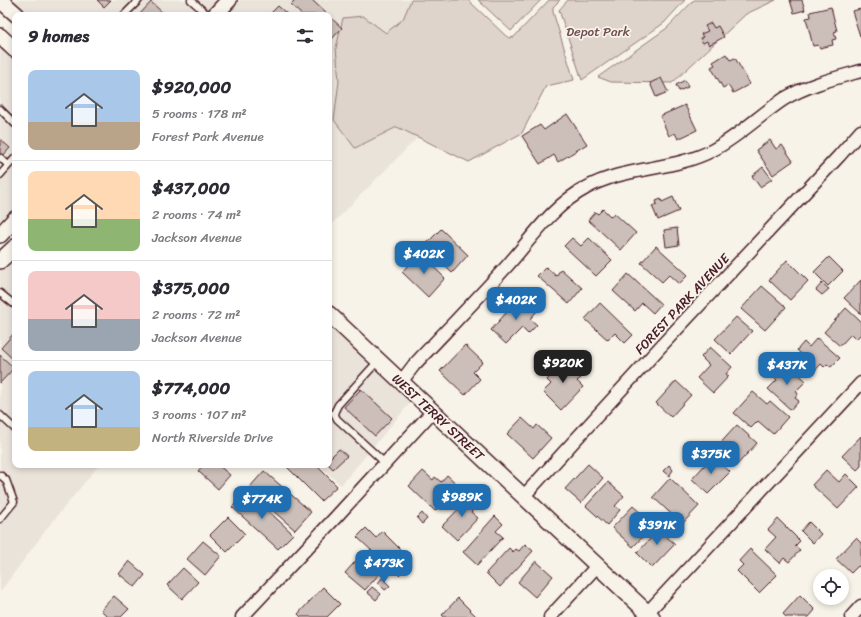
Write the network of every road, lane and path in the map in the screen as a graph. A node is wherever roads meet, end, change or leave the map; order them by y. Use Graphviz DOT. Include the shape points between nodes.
graph roads {
  1 [pos="0,0"];
  2 [pos="139,0"];
  3 [pos="191,0"];
  4 [pos="229,0"];
  5 [pos="14,12"];
  6 [pos="127,12"];
  7 [pos="205,12"];
  8 [pos="218,12"];
  9 [pos="0,36"];
  10 [pos="12,47"];
  11 [pos="861,71"];
  12 [pos="0,109"];
  13 [pos="12,121"];
  14 [pos="861,131"];
  15 [pos="0,158"];
  16 [pos="12,161"];
  17 [pos="8,166"];
  18 [pos="0,175"];
  19 [pos="12,222"];
  20 [pos="0,235"];
  21 [pos="12,250"];
  22 [pos="0,261"];
  23 [pos="0,293"];
  24 [pos="12,303"];
  25 [pos="332,317"];
  26 [pos="378,361"];
  27 [pos="401,382"];
  28 [pos="861,383"];
  29 [pos="432,412"];
  30 [pos="0,415"];
  31 [pos="12,426"];
  32 [pos="385,463"];
  33 [pos="0,475"];
  34 [pos="523,497"];
  35 [pos="0,519"];
  36 [pos="597,566"];
  37 [pos="861,606"];
  38 [pos="650,615"];
  39 [pos="242,617"];
  40 [pos="550,617"];
  41 [pos="851,617"];
  1 -- 5 [label="street"];
  2 -- 6 [label="lane"];
  3 -- 7 [label="lane"];
  4 -- 8 [label="street"];
  9 -- 10 [label="street"];
  11 -- 27 [label="street" via="786,98 712,150 678,162 602,181 570,198 547,219"];
  12 -- 13 [label="lane"];
  14 -- 34 [label="street, FOREST PARK AVENUE"];
  15 -- 17 [label="lane"];
  16 -- 17 [label="lane"];
  17 -- 18 [label="lane"];
  19 -- 20 [label="street"];
  21 -- 22 [label="street"];
  23 -- 24 [label="lane"];
  25 -- 26 [label="street, WEST TERRY STREET"];
  26 -- 27 [label="street, WEST TERRY STREET"];
  26 -- 32 [label="lane" via="334,413 337,419"];
  27 -- 29 [label="street, WEST TERRY STREET"];
  28 -- 38 [label="street"];
  29 -- 32 [label="street"];
  29 -- 34 [label="street, WEST TERRY STREET"];
  30 -- 31 [label="lane"];
  32 -- 39 [label="street"];
  33 -- 35 [label="lane" via="6,480 14,502"];
  34 -- 36 [label="street, WEST TERRY STREET"];
  36 -- 38 [label="street, WEST TERRY STREET"];
  36 -- 40 [label="street"];
  37 -- 41 [label="street"];
}
